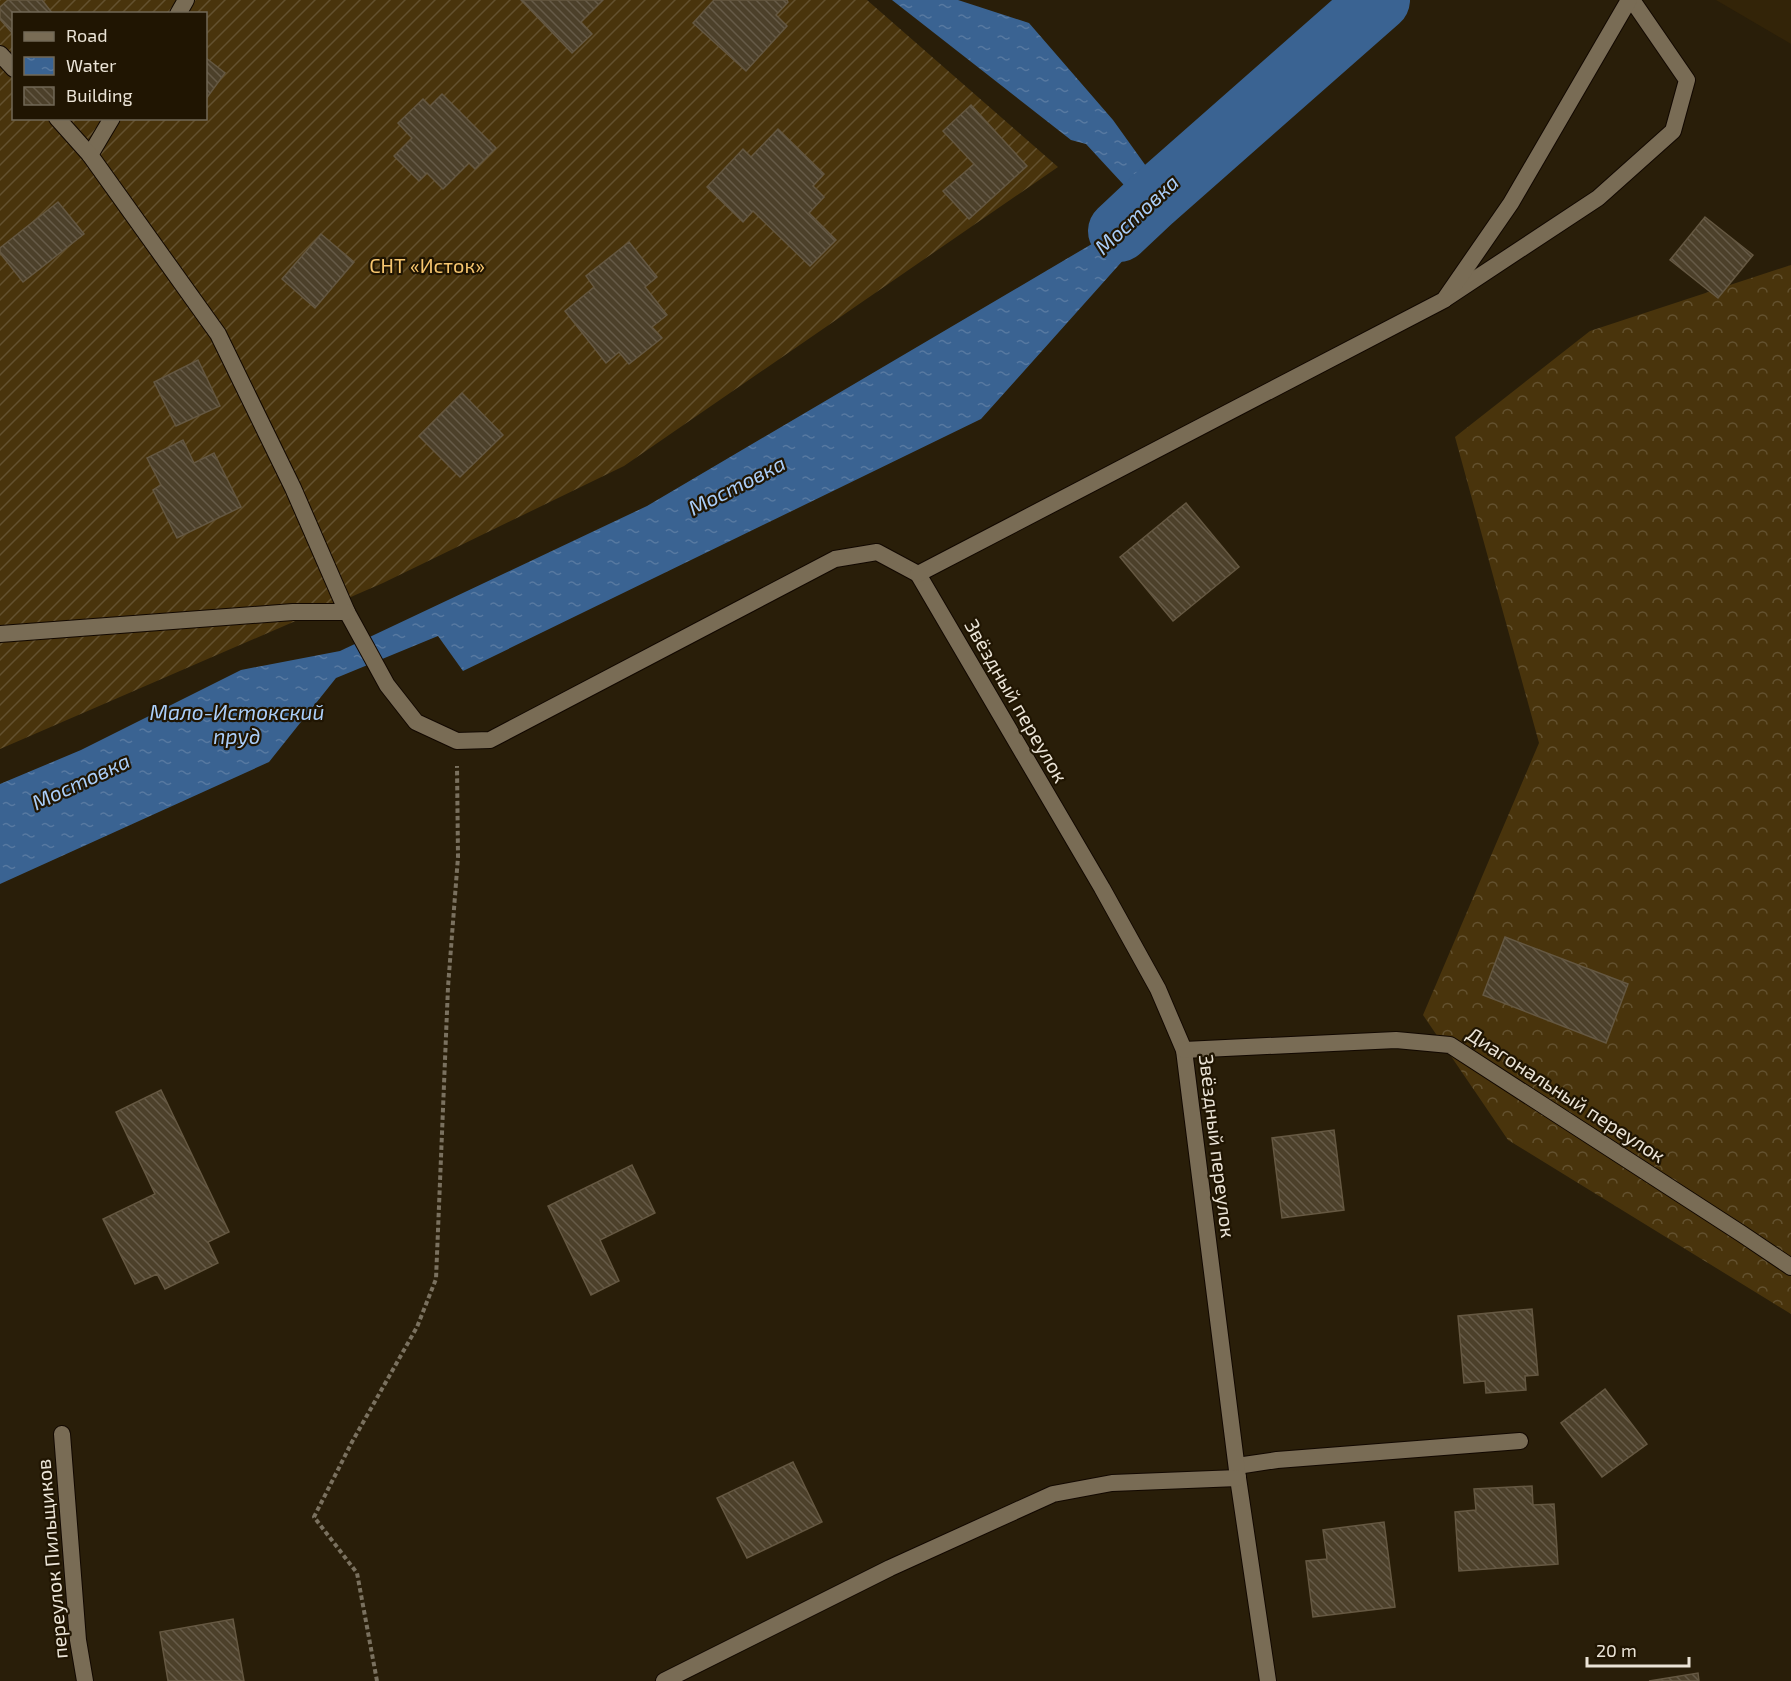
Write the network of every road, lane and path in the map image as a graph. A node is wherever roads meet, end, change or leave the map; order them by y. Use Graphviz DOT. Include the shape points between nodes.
graph roads {
  1 [pos="1630,0"];
  2 [pos="0,54"];
  3 [pos="12,67"];
  4 [pos="59,120"];
  5 [pos="111,120"];
  6 [pos="90,155"];
  7 [pos="1444,300"];
  8 [pos="918,574"];
  9 [pos="347,612"];
  10 [pos="0,634"];
  11 [pos="457,741"];
  12 [pos="1184,1050"];
  13 [pos="1791,1267"];
  14 [pos="62,1434"];
  15 [pos="1520,1441"];
  16 [pos="1237,1472"];
  17 [pos="85,1681"];
  18 [pos="377,1681"];
  19 [pos="664,1681"];
  20 [pos="1268,1681"];
  1 -- 7 [label="street" via="1511,203"];
  1 -- 7 [label="street" via="1687,80 1673,131 1598,198"];
  2 -- 3 [label="street"];
  4 -- 6 [label="street"];
  5 -- 6 [label="street"];
  6 -- 9 [label="street" via="218,334 293,488"];
  7 -- 8 [label="street"];
  8 -- 11 [label="street" via="877,552 835,559 490,740"];
  8 -- 12 [label="street, Звёздный переулок" via="1102,888 1158,990"];
  9 -- 10 [label="street" via="293,612"];
  9 -- 11 [label="street" via="387,685 416,722"];
  11 -- 18 [label="path" via="458,857 448,987 436,1279 417,1327 314,1517 357,1573"];
  12 -- 13 [label="street, Диагональный переулок" via="1396,1040 1449,1045"];
  12 -- 16 [label="street, Звёздный переулок"];
  14 -- 17 [label="street, переулок Пильщиков" via="78,1640"];
  15 -- 16 [label="street" via="1276,1460"];
  16 -- 19 [label="street" via="1053,1494 890,1568"];
  16 -- 20 [label="street, Звёздный переулок"];
}
